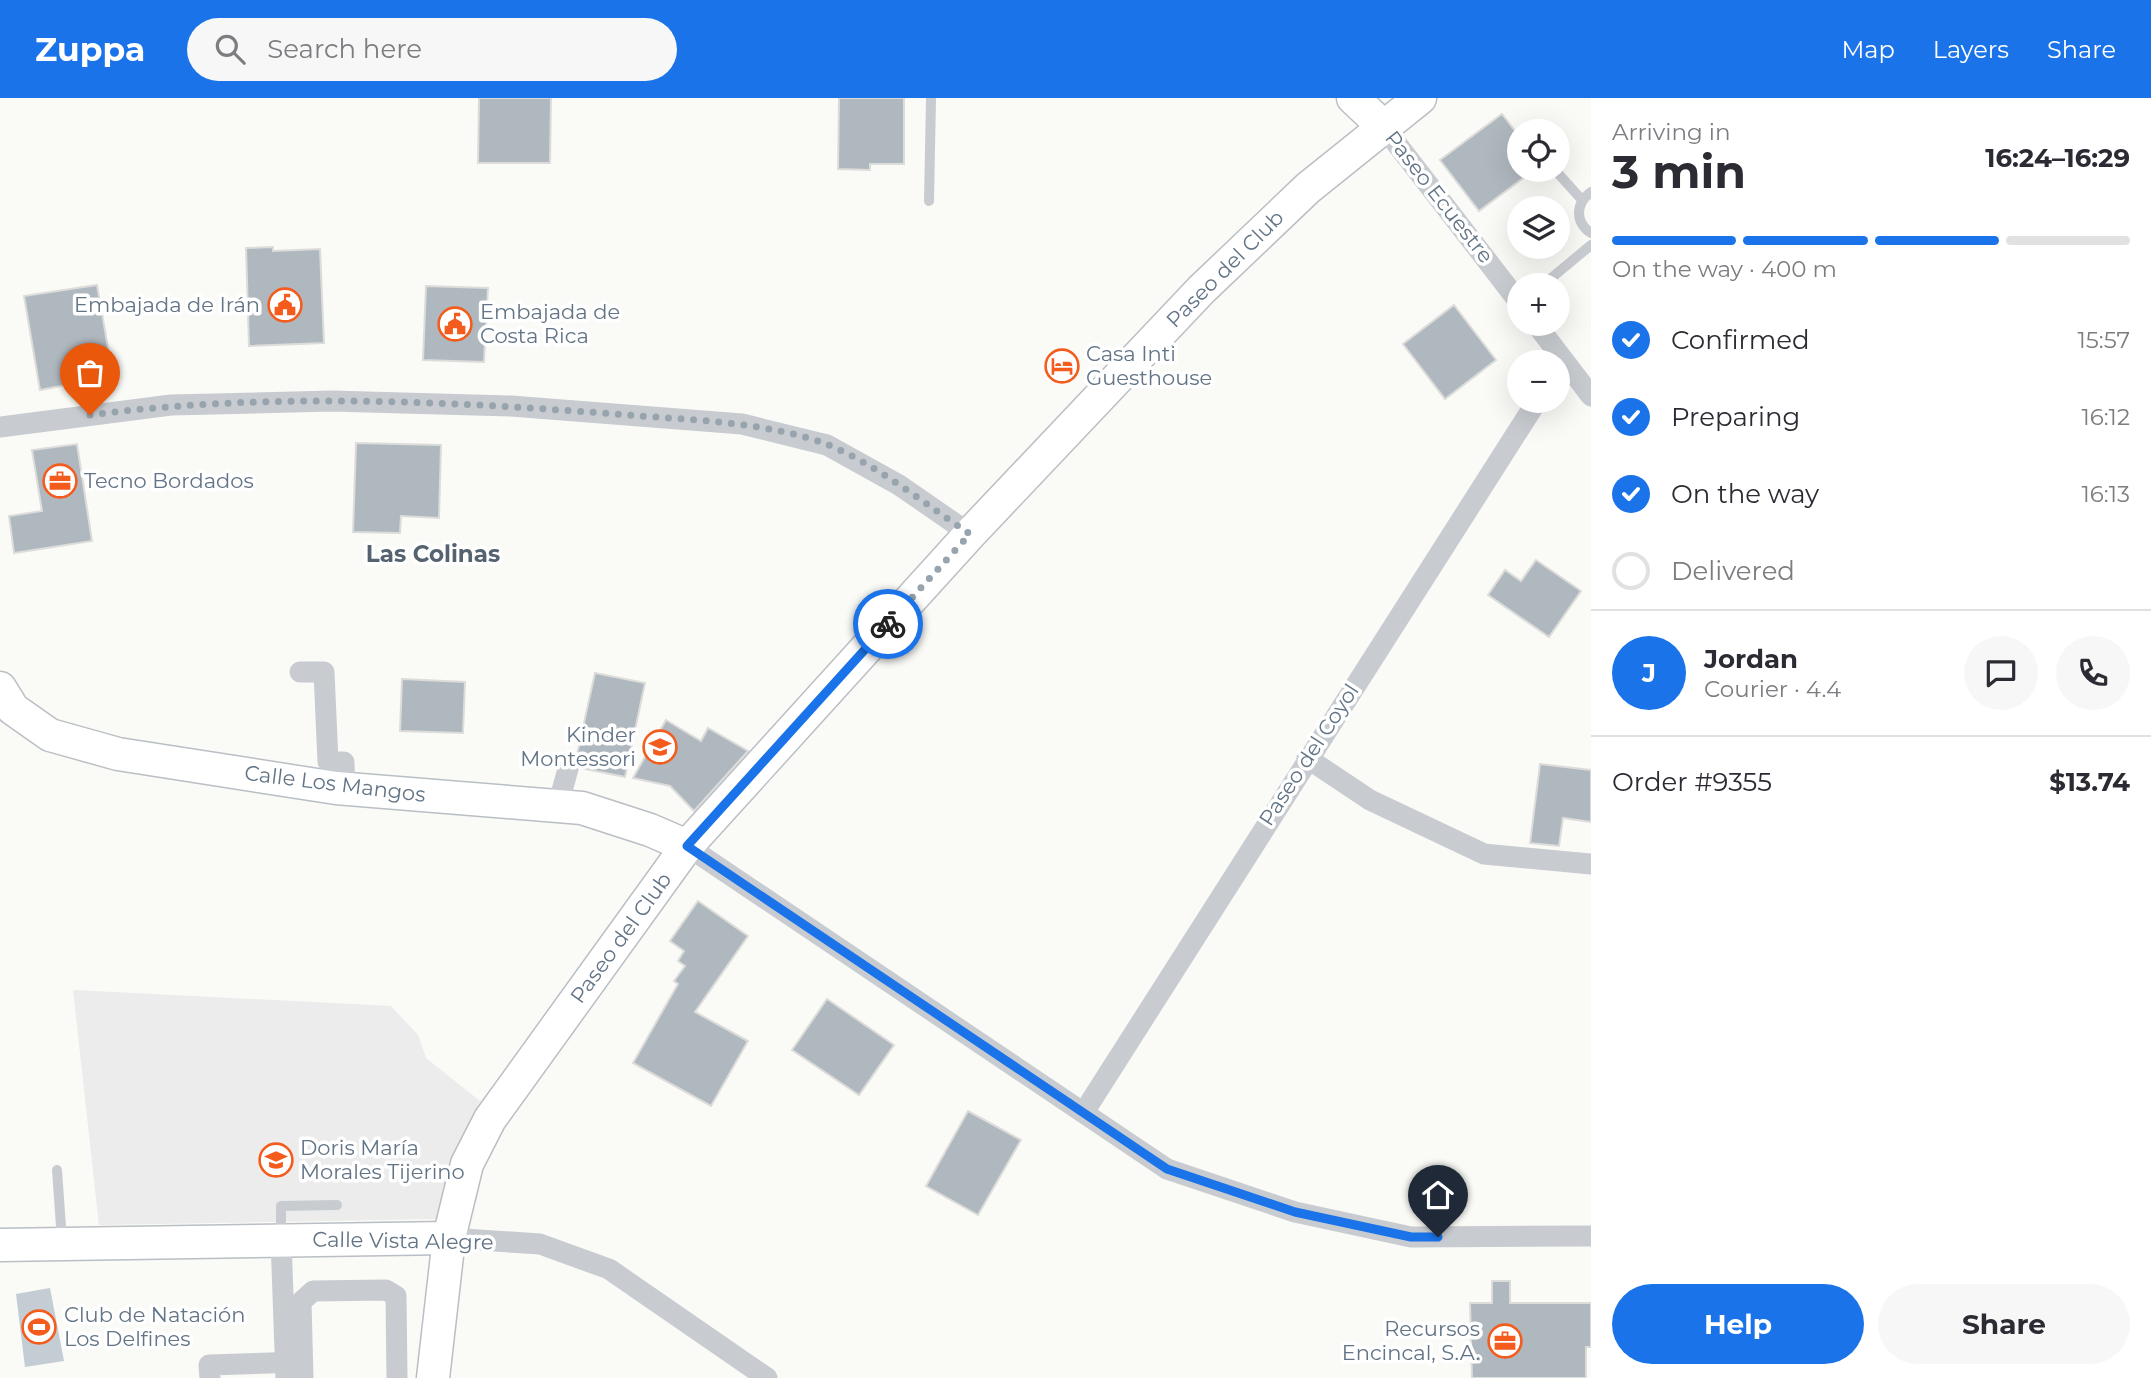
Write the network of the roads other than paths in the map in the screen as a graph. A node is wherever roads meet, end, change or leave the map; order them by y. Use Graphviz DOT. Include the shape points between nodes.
graph roads {
  1 [pos="931,98"];
  2 [pos="1353,98"];
  3 [pos="1420,98"];
  4 [pos="1383,126"];
  5 [pos="1569,182"];
  6 [pos="1586,196"];
  7 [pos="929,201"];
  8 [pos="1591,233"];
  9 [pos="1591,245"];
  10 [pos="1557,273"];
  11 [pos="1507,286"];
  12 [pos="1570,374"];
  13 [pos="1591,396"];
  14 [pos="1529,413"];
  15 [pos="0,427"];
  16 [pos="970,534"];
  17 [pos="300,672"];
  18 [pos="0,688"];
  19 [pos="1307,758"];
  20 [pos="568,769"];
  21 [pos="345,789"];
  22 [pos="558,805"];
  23 [pos="687,846"];
  24 [pos="1591,864"];
  25 [pos="1084,1112"];
  26 [pos="57,1170"];
  27 [pos="337,1205"];
  28 [pos="1591,1236"];
  29 [pos="449,1238"];
  30 [pos="281,1240"];
  31 [pos="62,1244"];
  32 [pos="0,1245"];
  33 [pos="294,1370"];
  34 [pos="210,1378"];
  35 [pos="397,1378"];
  36 [pos="433,1378"];
  37 [pos="767,1378"];
  1 -- 7 [label="lane"];
  2 -- 4 [label="street, Paseo Ecuestre"];
  3 -- 4 [label="street, Paseo del Club"];
  4 -- 11 [label="street, Paseo Ecuestre"];
  4 -- 16 [label="street, Paseo del Club" via="1308,188 1201,290"];
  5 -- 6 [label="lane"];
  6 -- 8 [label="lane" via="1578,216"];
  9 -- 10 [label="lane"];
  12 -- 13 [label="street"];
  14 -- 19 [label="street, Paseo del Coyol"];
  15 -- 16 [label="street" via="171,405 332,401 511,406 742,424 827,444 899,485"];
  16 -- 23 [label="street, Paseo del Club"];
  17 -- 21 [label="street" via="324,672 328,762 344,762"];
  18 -- 21 [label="street, Calle Los Mangos" via="13,709 50,735 118,754"];
  19 -- 24 [label="street" via="1370,800 1484,854"];
  19 -- 25 [label="street, Paseo del Coyol"];
  20 -- 22 [label="street"];
  21 -- 22 [label="street, Calle Los Mangos"];
  22 -- 23 [label="street, Calle Los Mangos" via="609,816"];
  23 -- 25 [label="street"];
  23 -- 29 [label="street, Paseo del Club" via="490,1119 467,1164"];
  25 -- 28 [label="street" via="1167,1169 1295,1212 1411,1237"];
  26 -- 31 [label="lane"];
  27 -- 30 [label="lane" via="281,1206"];
  29 -- 30 [label="street, Calle Vista Alegre"];
  29 -- 36 [label="street, Paseo del Club"];
  29 -- 37 [label="street, Calle Vista Alegre" via="540,1244 610,1269"];
  30 -- 31 [label="street, Calle Vista Alegre"];
  30 -- 33 [label="street"];
  31 -- 32 [label="street, Calle Vista Alegre"];
  33 -- 34 [label="street" via="209,1364"];
  33 -- 35 [label="street" via="301,1302 306,1295 313,1291 386,1290 397,1296"];
}
